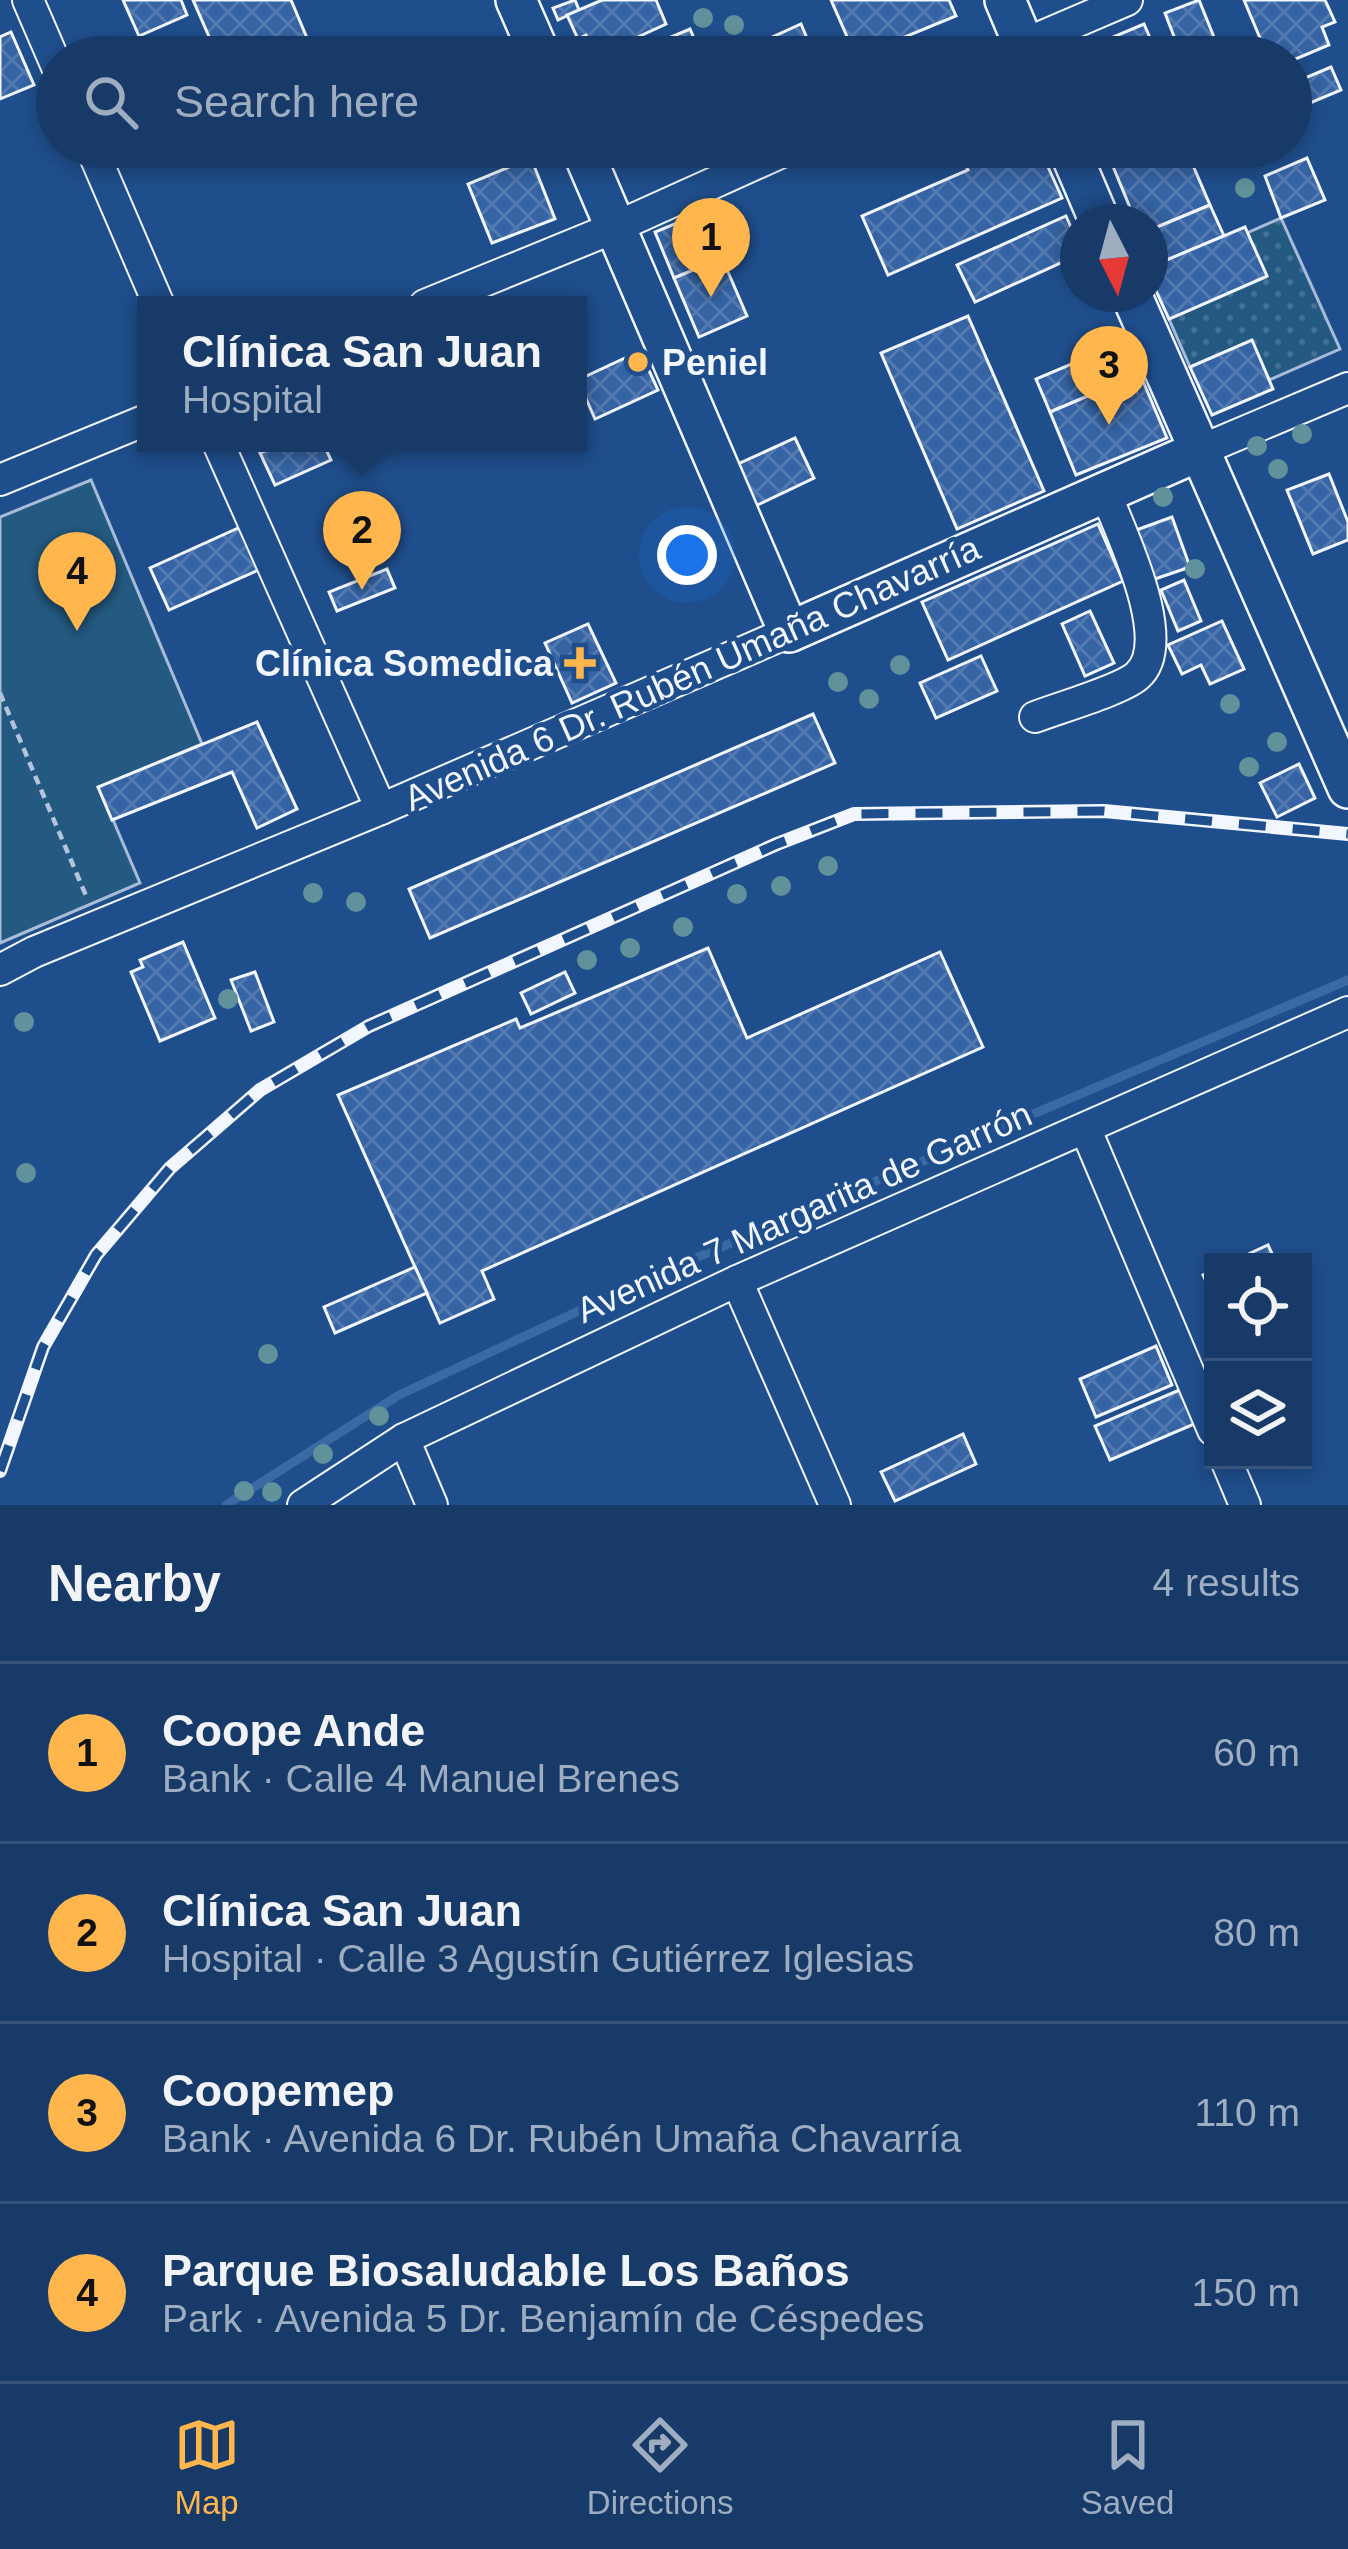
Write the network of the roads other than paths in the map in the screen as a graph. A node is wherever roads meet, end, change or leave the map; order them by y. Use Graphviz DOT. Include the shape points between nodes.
graph roads {
  1 [pos="28,0"];
  2 [pos="517,0"];
  3 [pos="1005,0"];
  4 [pos="1127,0"];
  5 [pos="44,36"];
  6 [pos="533,36"];
  7 [pos="1012,36"];
  8 [pos="1052,36"];
  9 [pos="100,168"];
  10 [pos="590,168"];
  11 [pos="747,168"];
  12 [pos="1077,168"];
  13 [pos="1092,204"];
  14 [pos="616,227"];
  15 [pos="155,296"];
  16 [pos="447,296"];
  17 [pos="1139,312"];
  18 [pos="1348,388"];
  19 [pos="137,424"];
  20 [pos="1199,451"];
  21 [pos="222,452"];
  22 [pos="0,480"];
  23 [pos="1106,492"];
  24 [pos="789,632"];
  25 [pos="1034,718"];
  26 [pos="1348,788"];
  27 [pos="381,809"];
  28 [pos="0,970"];
  29 [pos="1348,1012"];
  30 [pos="1086,1130"];
  31 [pos="737,1281"];
  32 [pos="1204,1409"];
  33 [pos="404,1438"];
  34 [pos="1230,1469"];
  35 [pos="303,1505"];
  36 [pos="432,1505"];
  37 [pos="835,1505"];
  38 [pos="1245,1505"];
  1 -- 5 [label="street"];
  2 -- 6 [label="main road"];
  3 -- 7 [label="main road"];
  4 -- 8 [label="street"];
  9 -- 15 [label="street"];
  10 -- 14 [label="main road"];
  11 -- 14 [label="street"];
  12 -- 13 [label="main road"];
  14 -- 16 [label="street"];
  14 -- 24 [label="main road"];
  17 -- 20 [label="main road"];
  18 -- 20 [label="street, Avenida 6 Dr. Rubén Umaña Chavarría"];
  19 -- 22 [label="street"];
  20 -- 23 [label="main road, Avenida 6 Dr. Rubén Umaña Chavarría"];
  20 -- 26 [label="main road"];
  21 -- 27 [label="street"];
  23 -- 24 [label="main road, Avenida 6 Dr. Rubén Umaña Chavarría"];
  23 -- 25 [label="street" via="1147,606 1149,660 1136,677"];
  24 -- 27 [label="street, Avenida 6 Dr. Rubén Umaña Chavarría"];
  27 -- 28 [label="street, Avenida 6 Dr. Rubén Umaña Chavarría"];
  29 -- 30 [label="street, Avenida 7 Margarita de Garrón"];
  30 -- 31 [label="street, Avenida 7 Margarita de Garrón"];
  30 -- 32 [label="street"];
  31 -- 33 [label="street, Avenida 7 Margarita de Garrón"];
  31 -- 37 [label="street"];
  33 -- 35 [label="street, Avenida 7 Margarita de Garrón"];
  33 -- 36 [label="street"];
  34 -- 38 [label="street"];
}
